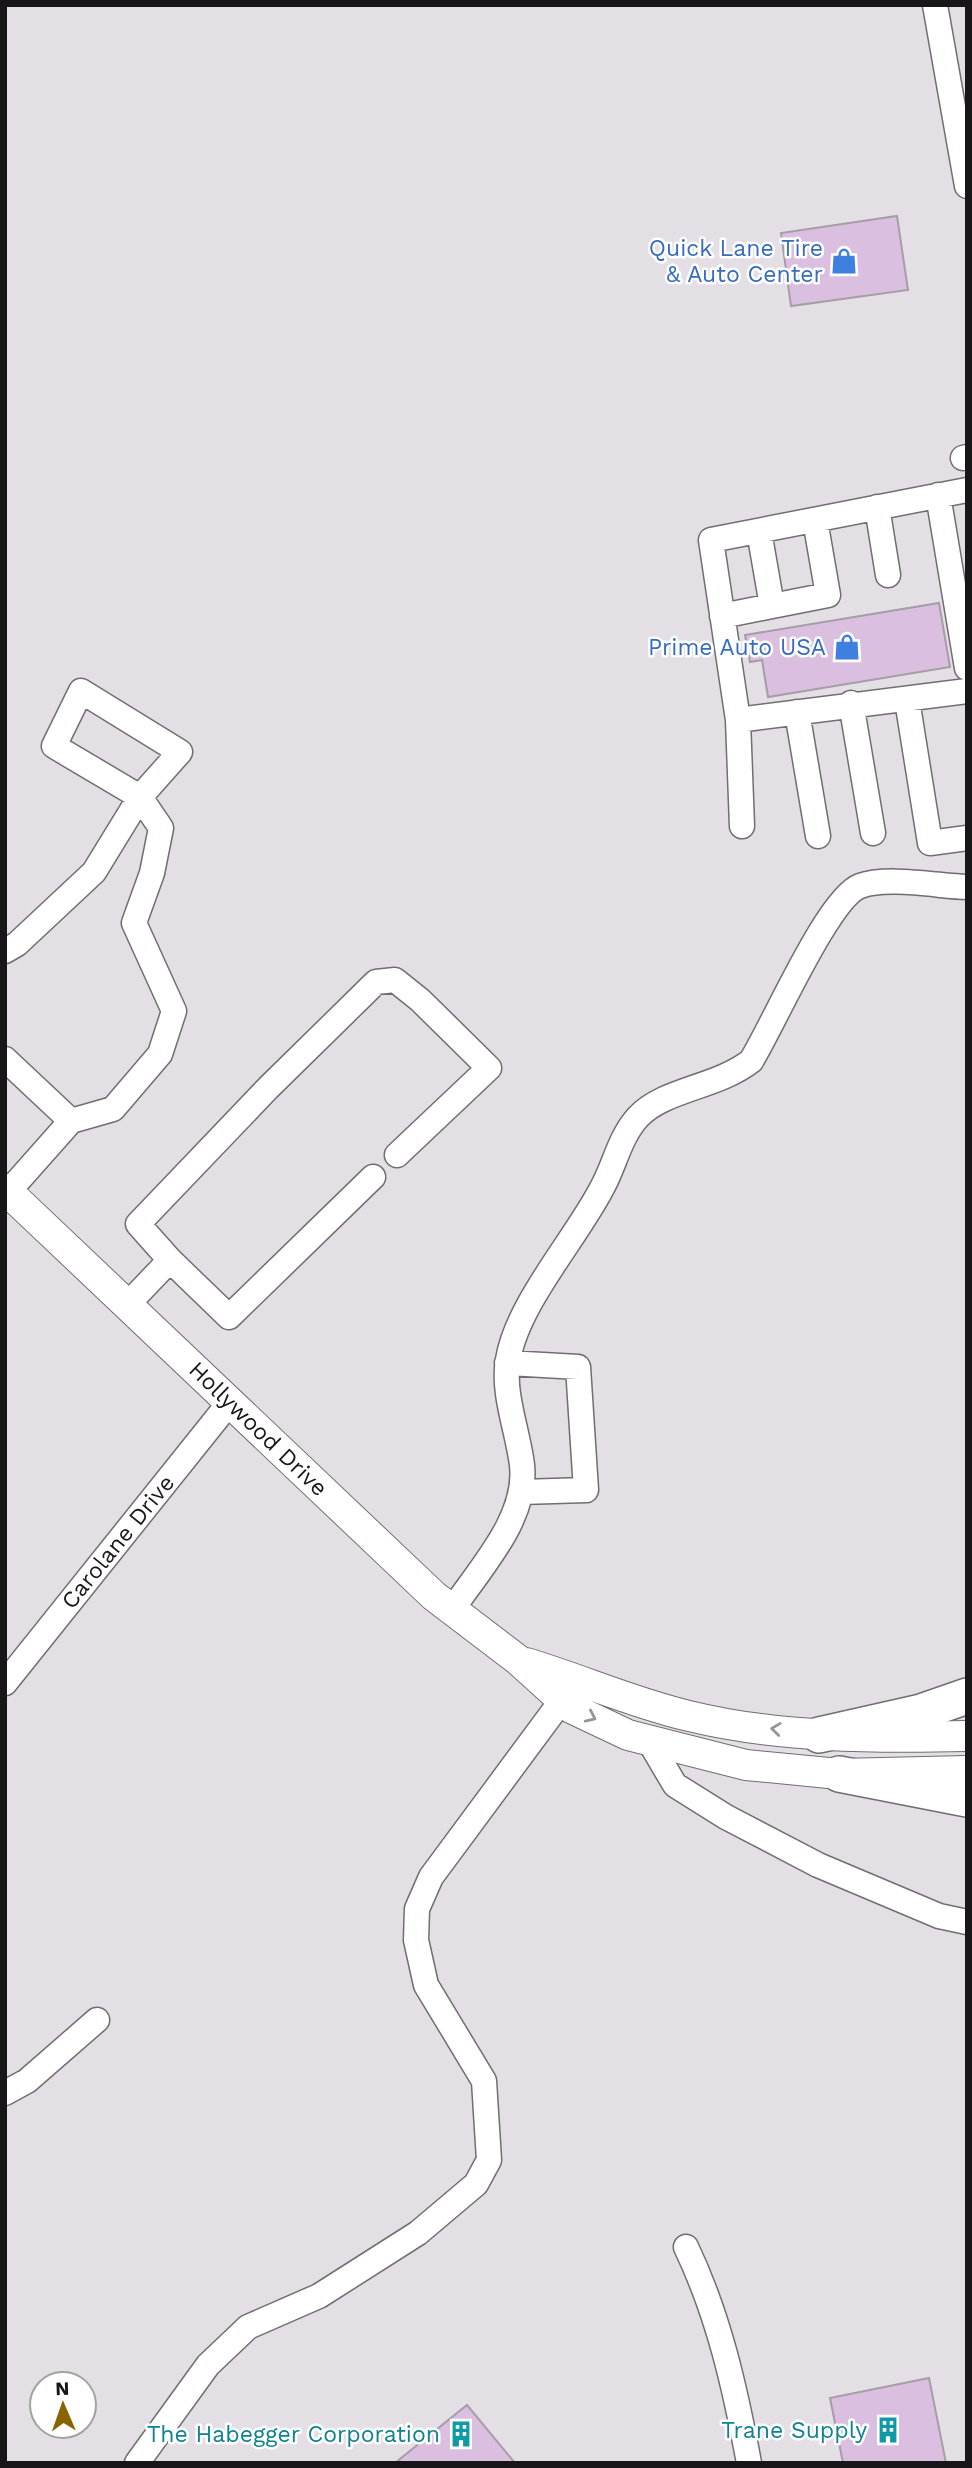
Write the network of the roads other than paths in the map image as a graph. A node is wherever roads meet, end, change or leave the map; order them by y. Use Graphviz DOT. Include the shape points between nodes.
graph roads {
  1 [pos="934,5"];
  2 [pos="967,186"];
  3 [pos="967,490"];
  4 [pos="938,495"];
  5 [pos="877,507"];
  6 [pos="815,520"];
  7 [pos="759,531"];
  8 [pos="888,575"];
  9 [pos="772,606"];
  10 [pos="722,616"];
  11 [pos="967,668"];
  12 [pos="967,691"];
  13 [pos="907,700"];
  14 [pos="851,703"];
  15 [pos="797,712"];
  16 [pos="738,720"];
  17 [pos="140,797"];
  18 [pos="742,826"];
  19 [pos="873,832"];
  20 [pos="818,836"];
  21 [pos="967,838"];
  22 [pos="967,887"];
  23 [pos="5,951"];
  24 [pos="5,1059"];
  25 [pos="71,1121"];
  26 [pos="397,1155"];
  27 [pos="373,1177"];
  28 [pos="7,1191"];
  29 [pos="170,1260"];
  30 [pos="127,1305"];
  31 [pos="507,1363"];
  32 [pos="230,1402"];
  33 [pos="521,1492"];
  34 [pos="453,1610"];
  35 [pos="518,1660"];
  36 [pos="5,1683"];
  37 [pos="967,1696"];
  38 [pos="562,1700"];
  39 [pos="819,1735"];
  40 [pos="967,1735"];
  41 [pos="649,1741"];
  42 [pos="967,1771"];
  43 [pos="839,1774"];
  44 [pos="967,1799"];
  45 [pos="967,1922"];
  46 [pos="97,2020"];
  47 [pos="5,2093"];
  48 [pos="686,2247"];
  49 [pos="137,2463"];
  50 [pos="749,2463"];
  1 -- 2 [label="street"];
  3 -- 4 [label="street"];
  4 -- 5 [label="street"];
  4 -- 11 [label="street"];
  5 -- 6 [label="street"];
  5 -- 8 [label="street"];
  6 -- 7 [label="street"];
  6 -- 9 [label="street" via="828,595"];
  7 -- 9 [label="street"];
  7 -- 10 [label="street" via="711,540"];
  9 -- 10 [label="street"];
  10 -- 16 [label="street"];
  12 -- 13 [label="street"];
  13 -- 14 [label="street"];
  13 -- 21 [label="street" via="930,843"];
  14 -- 15 [label="street"];
  14 -- 19 [label="street"];
  15 -- 16 [label="street"];
  15 -- 20 [label="street"];
  16 -- 18 [label="street"];
  17 -- 17 [label="street" via="54,746 81,691 180,752"];
  17 -- 23 [label="street" via="94,872"];
  17 -- 25 [label="street" via="162,828 134,923 174,1011 160,1054 114,1109"];
  22 -- 31 [label="street" via="875,883 846,894 751,1061 733,1074 672,1095 638,1118 616,1151 583,1223 520,1321"];
  24 -- 25 [label="street"];
  25 -- 28 [label="street"];
  26 -- 29 [label="street" via="489,1068 395,980 376,982 138,1224"];
  27 -- 29 [label="street" via="229,1317"];
  28 -- 30 [label="main road, Hollywood Drive"];
  29 -- 30 [label="street"];
  30 -- 32 [label="main road, Hollywood Drive"];
  31 -- 33 [label="street" via="522,1468"];
  31 -- 33 [label="street" via="578,1367 586,1490"];
  32 -- 34 [label="main road, Hollywood Drive"];
  32 -- 36 [label="street, Carolane Drive"];
  33 -- 34 [label="street" via="514,1517"];
  34 -- 35 [label="main road, Hollywood Drive"];
  35 -- 38 [label="main road, Hollywood Drive"];
  39 -- 35 [label="main road, Hollywood Drive, one-way" via="689,1716"];
  37 -- 39 [label="highway" via="921,1712"];
  38 -- 41 [label="main road, Hollywood Drive, one-way"];
  38 -- 49 [label="street" via="431,1877 417,1909 416,1940 426,1985 484,2081 489,2160 483,2172 476,2184 418,2233 319,2297 247,2327 208,2365"];
  39 -- 40 [label="main road, Hollywood Drive"];
  41 -- 43 [label="main road, Hollywood Drive" via="747,1765"];
  41 -- 45 [label="street" via="675,1785 726,1817 818,1865 939,1916"];
  42 -- 43 [label="main road, Hollywood Drive"];
  43 -- 44 [label="highway"];
  46 -- 47 [label="street" via="27,2081"];
  48 -- 50 [label="street" via="722,2335"];
}
